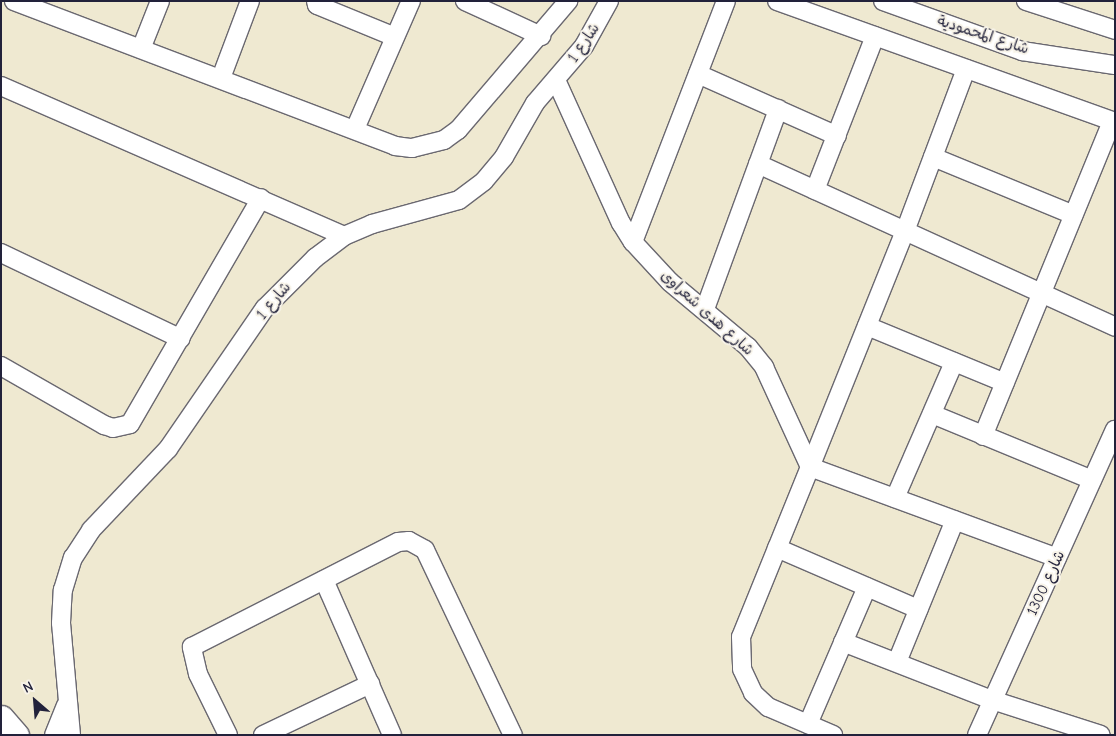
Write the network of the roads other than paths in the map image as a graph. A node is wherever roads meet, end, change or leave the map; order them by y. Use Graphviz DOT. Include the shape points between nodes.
graph roads {
  1 [pos="14,1"];
  2 [pos="160,1"];
  3 [pos="250,1"];
  4 [pos="410,1"];
  5 [pos="465,1"];
  6 [pos="568,1"];
  7 [pos="608,1"];
  8 [pos="726,1"];
  9 [pos="777,1"];
  10 [pos="883,1"];
  11 [pos="1026,1"];
  12 [pos="317,3"];
  13 [pos="1115,30"];
  14 [pos="541,36"];
  15 [pos="875,36"];
  16 [pos="395,37"];
  17 [pos="141,49"];
  18 [pos="1115,65"];
  19 [pos="966,69"];
  20 [pos="698,74"];
  21 [pos="221,78"];
  22 [pos="556,80"];
  23 [pos="1,86"];
  24 [pos="778,109"];
  25 [pos="1114,121"];
  26 [pos="355,130"];
  27 [pos="837,136"];
  28 [pos="933,157"];
  29 [pos="758,164"];
  30 [pos="815,190"];
  31 [pos="261,198"];
  32 [pos="1074,214"];
  33 [pos="906,231"];
  34 [pos="344,236"];
  35 [pos="633,242"];
  36 [pos="1,253"];
  37 [pos="1042,294"];
  38 [pos="705,309"];
  39 [pos="867,326"];
  40 [pos="1115,327"];
  41 [pos="181,339"];
  42 [pos="954,362"];
  43 [pos="1,366"];
  44 [pos="1005,383"];
  45 [pos="932,414"];
  46 [pos="1115,430"];
  47 [pos="983,436"];
  48 [pos="810,467"];
  49 [pos="1092,480"];
  50 [pos="895,498"];
  51 [pos="954,520"];
  52 [pos="777,548"];
  53 [pos="1057,558"];
  54 [pos="324,580"];
  55 [pos="867,587"];
  56 [pos="918,609"];
  57 [pos="844,642"];
  58 [pos="897,662"];
  59 [pos="370,684"];
  60 [pos="68,698"];
  61 [pos="992,700"];
  62 [pos="1,718"];
  63 [pos="808,724"];
  64 [pos="16,735"];
  65 [pos="54,735"];
  66 [pos="71,735"];
  67 [pos="228,735"];
  68 [pos="263,735"];
  69 [pos="392,735"];
  70 [pos="513,735"];
  71 [pos="833,735"];
  72 [pos="977,735"];
  73 [pos="1101,735"];
  1 -- 17 [label="street"];
  2 -- 17 [label="street"];
  3 -- 21 [label="street"];
  4 -- 16 [label="street"];
  5 -- 14 [label="street"];
  6 -- 14 [label="street"];
  7 -- 22 [label="street, شارع 1" via="584,46"];
  8 -- 20 [label="street"];
  9 -- 15 [label="street"];
  10 -- 18 [label="street, شارع المحمودية" via="1022,50"];
  11 -- 13 [label="street"];
  12 -- 16 [label="street"];
  14 -- 26 [label="street" via="458,130 444,140 412,148 395,146"];
  15 -- 19 [label="street"];
  15 -- 27 [label="street"];
  16 -- 26 [label="street"];
  17 -- 21 [label="street"];
  19 -- 25 [label="street"];
  19 -- 28 [label="street"];
  20 -- 24 [label="street"];
  20 -- 35 [label="street"];
  21 -- 26 [label="street"];
  22 -- 34 [label="street, شارع 1" via="535,103 504,157 484,182 459,200 372,224"];
  22 -- 35 [label="street, شارع هدى شعراوى" via="621,223"];
  23 -- 31 [label="street"];
  24 -- 27 [label="street"];
  24 -- 29 [label="street"];
  25 -- 32 [label="street"];
  27 -- 30 [label="street"];
  28 -- 32 [label="street"];
  28 -- 33 [label="street"];
  29 -- 30 [label="street"];
  29 -- 38 [label="street"];
  30 -- 33 [label="street"];
  31 -- 34 [label="street"];
  31 -- 41 [label="street"];
  32 -- 37 [label="street"];
  33 -- 37 [label="street"];
  33 -- 39 [label="street"];
  34 -- 60 [label="street, شارع 1" via="316,258 265,308 178,437 91,530 73,558 63,590 61,623"];
  35 -- 38 [label="street, شارع هدى شعراوى" via="670,282"];
  36 -- 41 [label="street"];
  37 -- 40 [label="street"];
  37 -- 44 [label="street"];
  38 -- 48 [label="street, شارع هدى شعراوى" via="748,347 764,367"];
  39 -- 42 [label="street"];
  39 -- 48 [label="street"];
  41 -- 43 [label="street" via="136,418 122,428 104,425"];
  42 -- 44 [label="street"];
  42 -- 45 [label="street"];
  44 -- 47 [label="street"];
  45 -- 47 [label="street"];
  45 -- 50 [label="street"];
  46 -- 49 [label="street, شارع 1300"];
  47 -- 49 [label="street"];
  48 -- 50 [label="street"];
  48 -- 52 [label="street"];
  49 -- 53 [label="street, شارع 1300"];
  50 -- 51 [label="street"];
  51 -- 53 [label="street"];
  51 -- 56 [label="street"];
  52 -- 55 [label="street"];
  52 -- 63 [label="street" via="741,637 742,668 753,693 768,707"];
  53 -- 61 [label="street, شارع 1300"];
  54 -- 59 [label="street"];
  54 -- 67 [label="street" via="192,647 198,674"];
  54 -- 70 [label="street" via="398,542 419,544 425,550"];
  55 -- 56 [label="street"];
  55 -- 57 [label="street"];
  56 -- 58 [label="street"];
  57 -- 58 [label="street"];
  57 -- 63 [label="street"];
  58 -- 61 [label="street"];
  59 -- 68 [label="street"];
  59 -- 69 [label="street"];
  60 -- 65 [label="street, شارع 1"];
  60 -- 66 [label="street, شارع 1"];
  61 -- 72 [label="street, شارع 1300"];
  61 -- 73 [label="street"];
  62 -- 64 [label="street"];
  63 -- 71 [label="street"];
}
